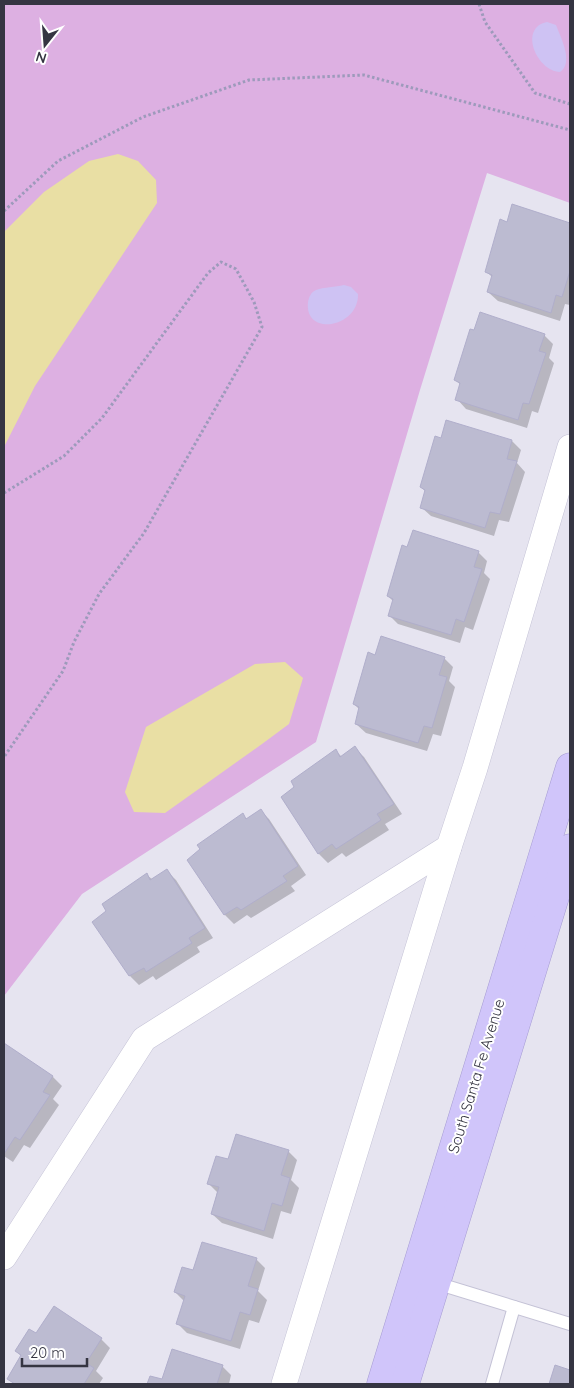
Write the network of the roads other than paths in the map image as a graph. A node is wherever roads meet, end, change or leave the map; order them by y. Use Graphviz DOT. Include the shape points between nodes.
graph roads {
  1 [pos="570,447"];
  2 [pos="570,767"];
  3 [pos="449,847"];
  4 [pos="570,848"];
  5 [pos="4,1257"];
  6 [pos="436,1283"];
  7 [pos="514,1307"];
  8 [pos="570,1324"];
  9 [pos="284,1384"];
  10 [pos="381,1384"];
  11 [pos="405,1384"];
  12 [pos="492,1384"];
  1 -- 3 [label="street" via="476,768"];
  2 -- 10 [label="main road, South Santa Fe Avenue"];
  3 -- 5 [label="street" via="144,1039"];
  3 -- 9 [label="street"];
  4 -- 6 [label="main road, South Santa Fe Avenue"];
  6 -- 7 [label="lane"];
  6 -- 11 [label="main road, South Santa Fe Avenue"];
  7 -- 8 [label="lane"];
  7 -- 12 [label="lane"];
}
